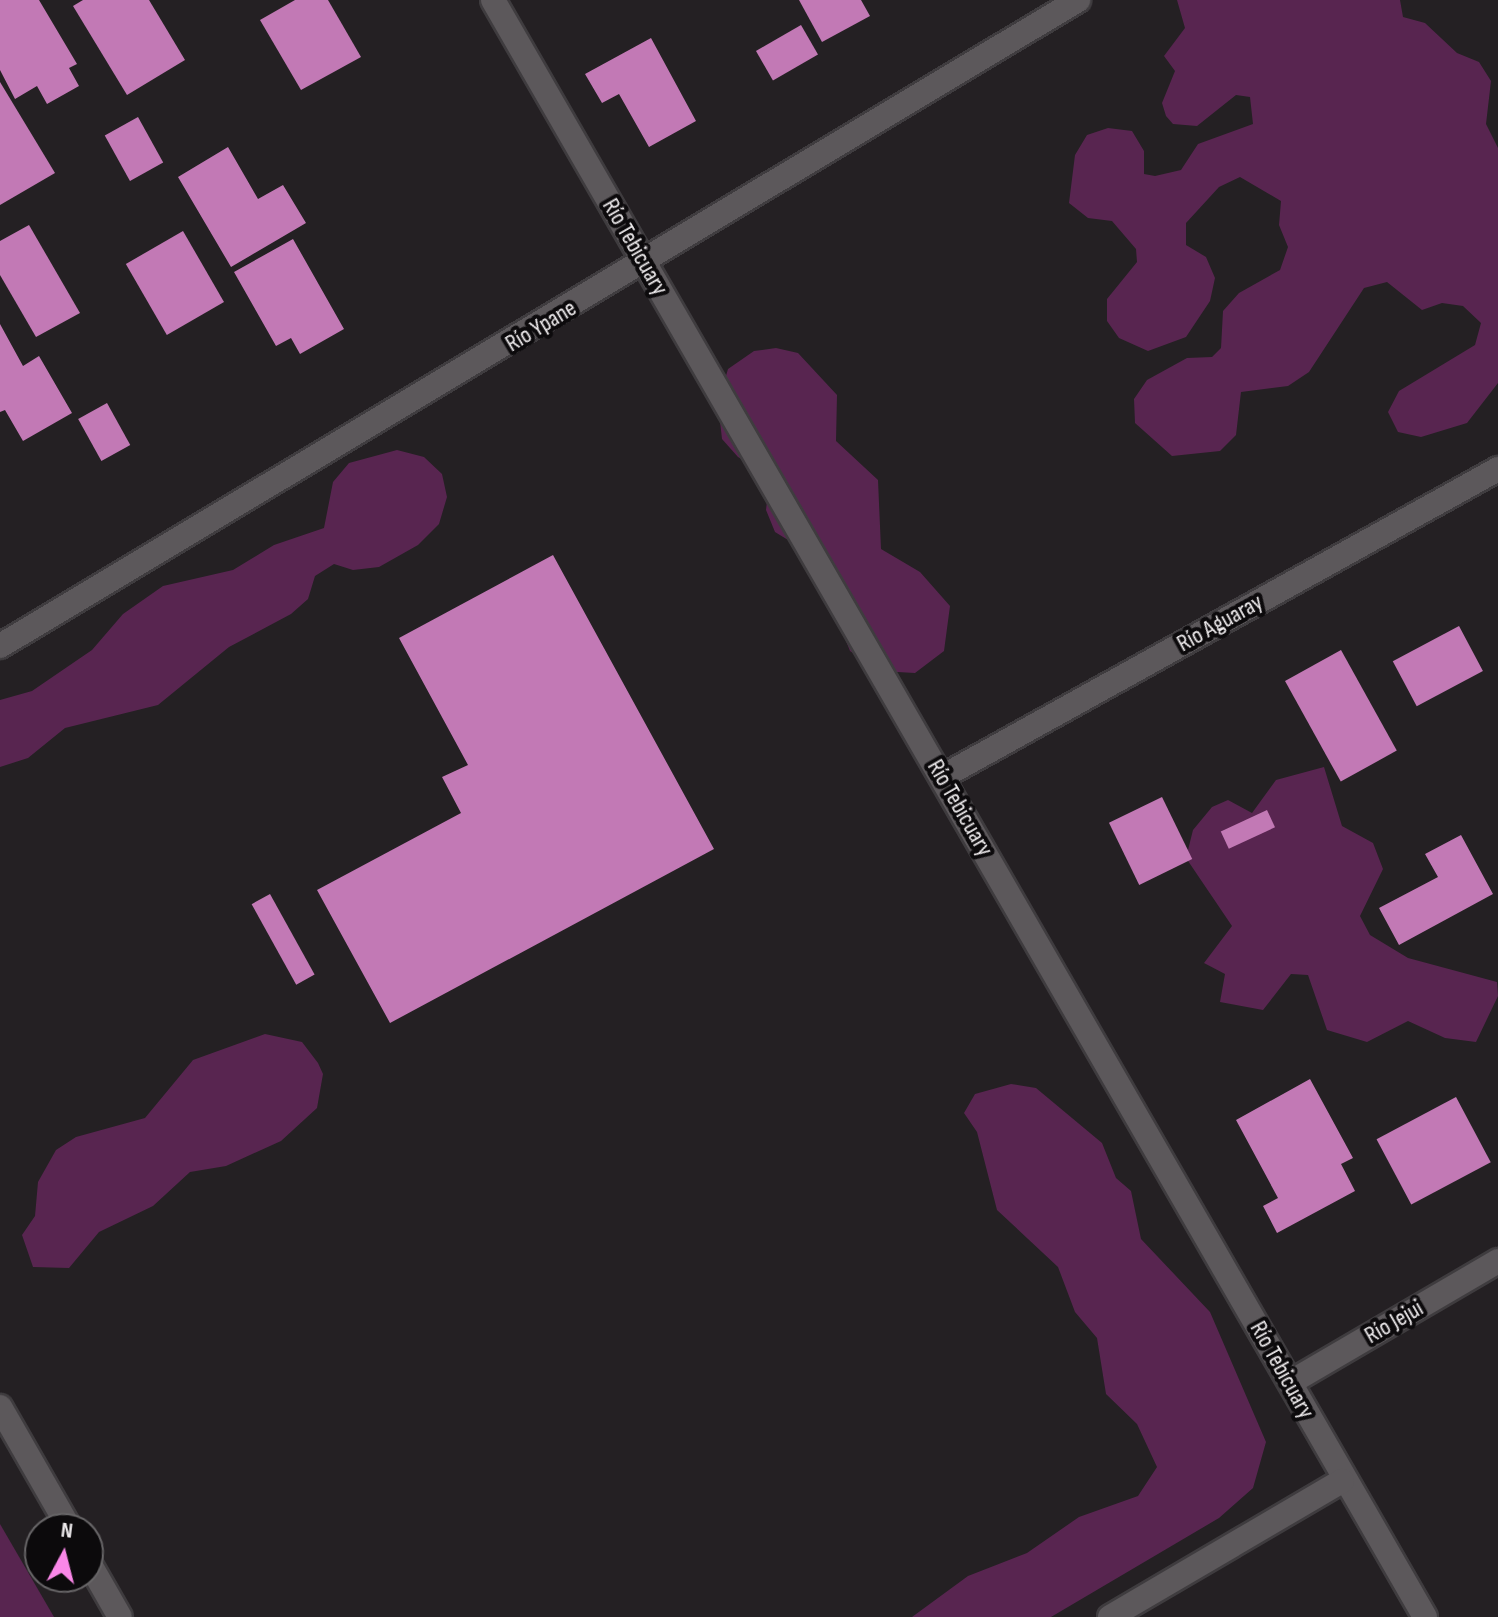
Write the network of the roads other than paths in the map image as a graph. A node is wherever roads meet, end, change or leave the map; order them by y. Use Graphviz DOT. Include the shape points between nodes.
graph roads {
  1 [pos="493,0"];
  2 [pos="1078,0"];
  3 [pos="644,264"];
  4 [pos="1498,469"];
  5 [pos="0,646"];
  6 [pos="942,777"];
  7 [pos="1498,1261"];
  8 [pos="1291,1382"];
  9 [pos="0,1407"];
  10 [pos="1342,1481"];
  11 [pos="61,1513"];
  12 [pos="104,1589"];
  13 [pos="120,1617"];
  14 [pos="1110,1617"];
  15 [pos="1425,1617"];
  1 -- 3 [label="street, Río Tebicuary"];
  2 -- 3 [label="street, Río Ypane"];
  3 -- 5 [label="street, Río Ypane"];
  3 -- 6 [label="street, Río Tebicuary"];
  4 -- 6 [label="street, Río Aguaray"];
  6 -- 8 [label="street, Río Tebicuary"];
  7 -- 8 [label="street, Río Jejui"];
  8 -- 10 [label="street, Río Tebicuary"];
  9 -- 11 [label="street"];
  10 -- 14 [label="street"];
  10 -- 15 [label="street, Río Tebicuary"];
  12 -- 13 [label="street"];
}
